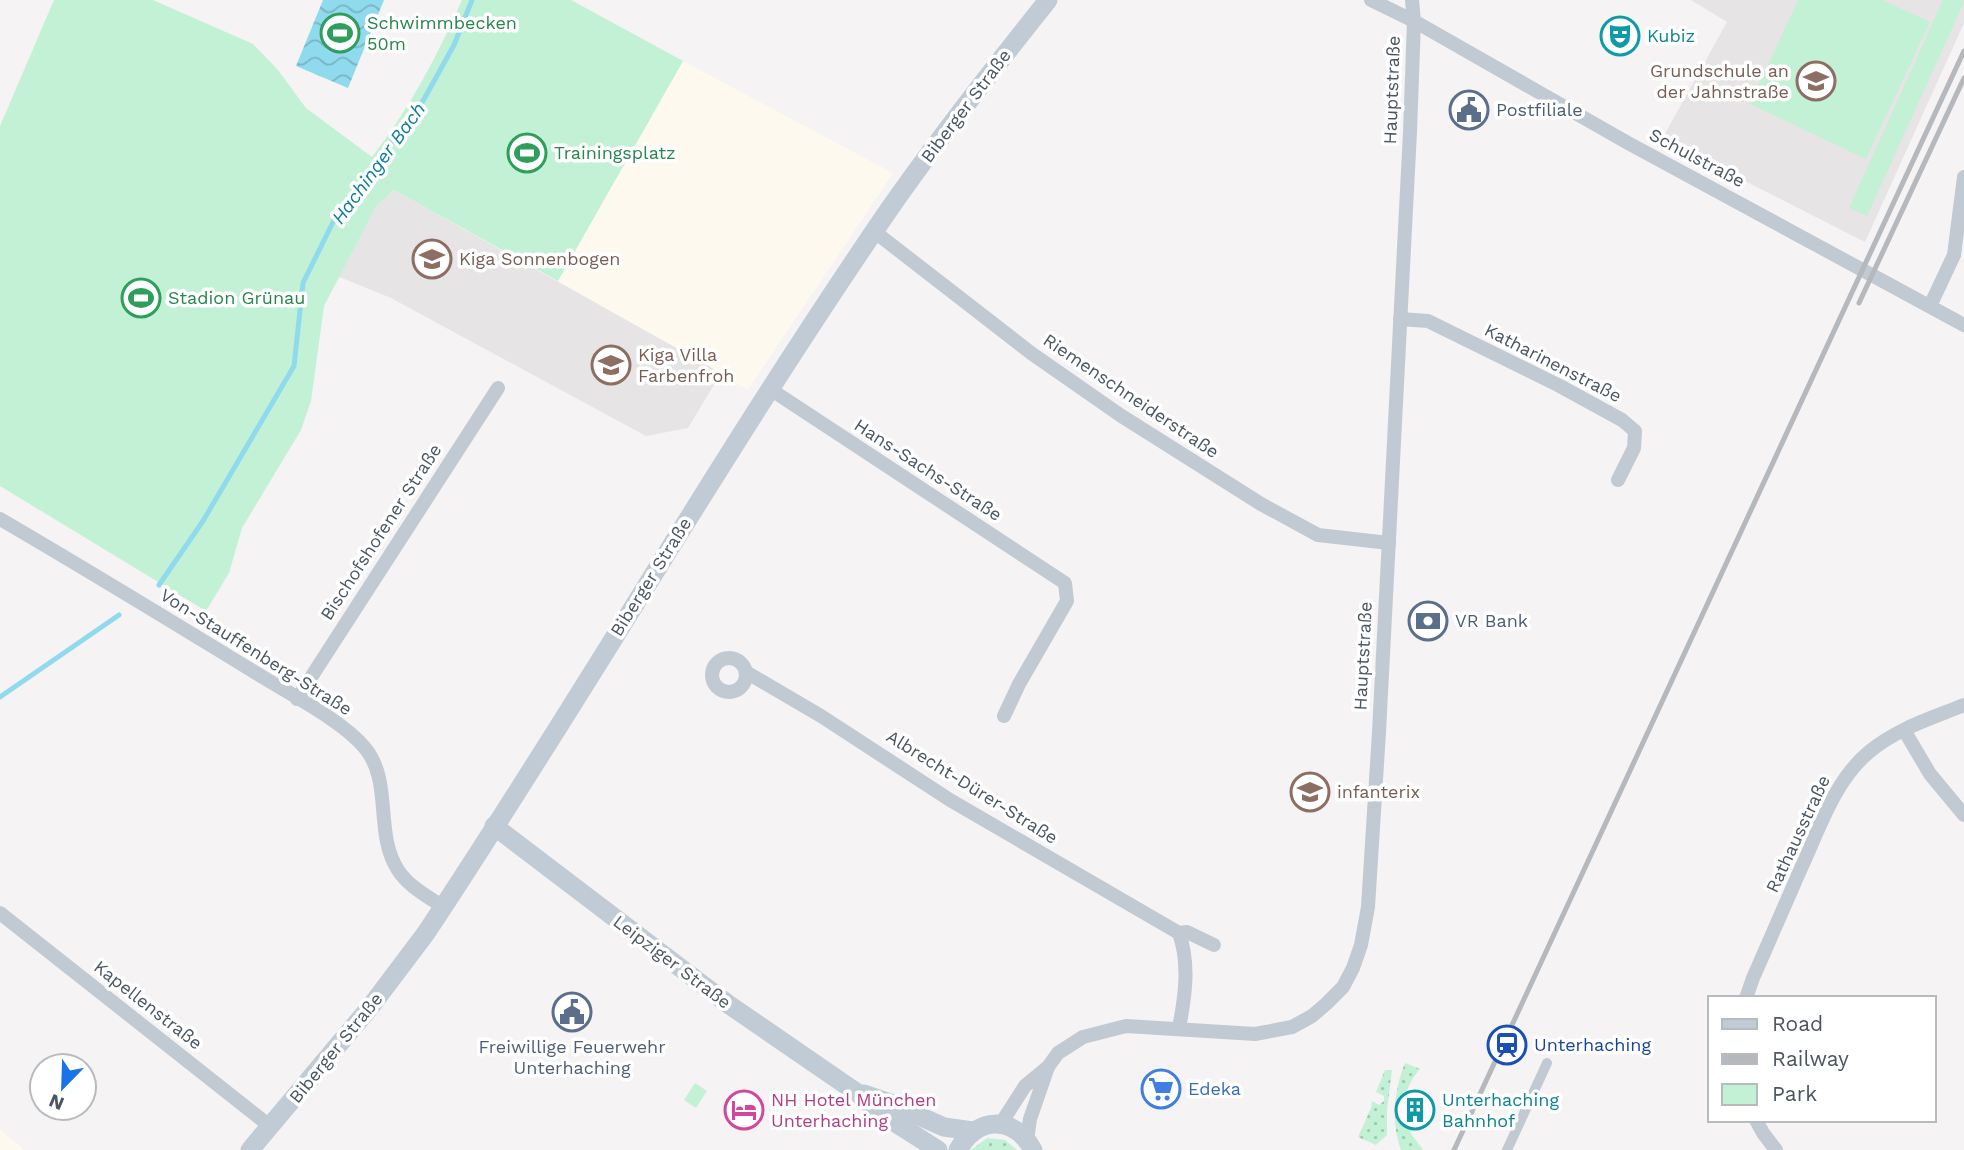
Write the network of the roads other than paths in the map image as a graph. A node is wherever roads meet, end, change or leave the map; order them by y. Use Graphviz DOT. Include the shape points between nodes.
graph roads {
  1 [pos="1048,0"];
  2 [pos="1371,0"];
  3 [pos="1412,0"];
  4 [pos="1414,21"];
  5 [pos="1964,177"];
  6 [pos="874,232"];
  7 [pos="1930,306"];
  8 [pos="1401,319"];
  9 [pos="1964,325"];
  10 [pos="498,387"];
  11 [pos="770,389"];
  12 [pos="1618,480"];
  13 [pos="0,519"];
  14 [pos="1389,543"];
  15 [pos="746,672"];
  16 [pos="298,699"];
  17 [pos="1964,705"];
  18 [pos="1004,716"];
  19 [pos="1904,730"];
  20 [pos="1964,815"];
  21 [pos="494,826"];
  22 [pos="443,907"];
  23 [pos="0,914"];
  24 [pos="1179,933"];
  25 [pos="1186,957"];
  26 [pos="1747,996"];
  27 [pos="1179,1028"];
  28 [pos="1548,1063"];
  29 [pos="1048,1067"];
  30 [pos="856,1092"];
  31 [pos="1757,1122"];
  32 [pos="1000,1125"];
  33 [pos="271,1127"];
  34 [pos="972,1131"];
  35 [pos="1030,1145"];
  36 [pos="250,1150"];
  37 [pos="938,1150"];
  38 [pos="958,1150"];
  39 [pos="1507,1150"];
  40 [pos="1776,1150"];
  1 -- 6 [label="main road, Biberger Straße"];
  2 -- 4 [label="street, Schulstraße"];
  3 -- 4 [label="street, Hauptstraße"];
  4 -- 7 [label="street, Schulstraße"];
  4 -- 8 [label="street, Hauptstraße"];
  5 -- 7 [label="street" via="1954,255"];
  6 -- 11 [label="main road, Biberger Straße"];
  6 -- 14 [label="street, Riemenschneiderstraße" via="1120,415 1286,519 1318,535"];
  7 -- 9 [label="street, Schulstraße"];
  8 -- 12 [label="street, Katharinenstraße" via="1428,321 1622,420 1635,431 1634,448"];
  8 -- 14 [label="street, Hauptstraße"];
  10 -- 16 [label="street, Bischofshofener Straße"];
  11 -- 18 [label="street, Hans-Sachs-Straße" via="1065,583 1067,601"];
  11 -- 21 [label="main road, Biberger Straße"];
  13 -- 16 [label="street, Von-Stauffenberg-Straße"];
  14 -- 27 [label="street, Hauptstraße" via="1368,906 1353,968 1326,1004 1292,1027 1255,1034"];
  15 -- 24 [label="street, Albrecht-Dürer-Straße" via="972,813"];
  16 -- 22 [label="street, Von-Stauffenberg-Straße" via="366,749 381,789 384,836 393,862 413,886"];
  17 -- 19 [label="street, Rathausstraße"];
  19 -- 20 [label="street" via="1930,774"];
  19 -- 26 [label="street, Rathausstraße" via="1870,751 1837,790"];
  21 -- 22 [label="main road, Biberger Straße"];
  21 -- 30 [label="main road, Leipziger Straße" via="718,997"];
  22 -- 33 [label="main road, Biberger Straße" via="371,1006"];
  23 -- 33 [label="street, Kapellenstraße"];
  24 -- 25 [label="street"];
  24 -- 25 [label="street, Albrecht-Dürer-Straße" via="1187,932 1214,945"];
  25 -- 27 [label="street"];
  27 -- 29 [label="street, Hauptstraße" via="1126,1026 1102,1031 1071,1044"];
  28 -- 39 [label="street" via="1525,1122"];
  29 -- 32 [label="street, Hauptstraße" via="1025,1086"];
  29 -- 35 [label="street, Hauptstraße" via="1030,1119"];
  30 -- 34 [label="main road, Leipziger Straße" via="944,1127"];
  30 -- 37 [label="main road, Leipziger Straße"];
  31 -- 40 [label="street"];
  32 -- 34 [label="main road"];
  32 -- 35 [label="main road" via="1018,1131"];
  33 -- 36 [label="main road, Biberger Straße"];
  34 -- 38 [label="main road"];
}
